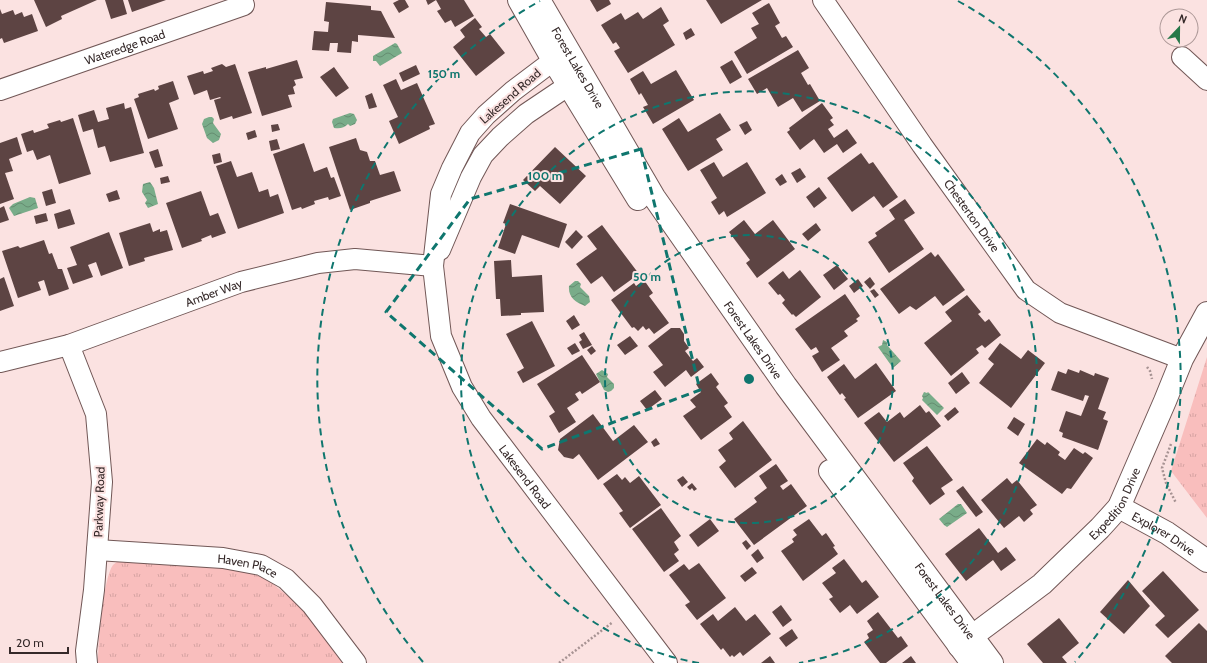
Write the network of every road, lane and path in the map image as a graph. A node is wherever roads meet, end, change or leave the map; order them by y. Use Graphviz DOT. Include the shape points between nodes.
graph roads {
  1 [pos="242,0"];
  2 [pos="519,0"];
  3 [pos="539,0"];
  4 [pos="823,0"];
  5 [pos="560,55"];
  6 [pos="1182,57"];
  7 [pos="576,80"];
  8 [pos="1207,80"];
  9 [pos="0,90"];
  10 [pos="433,266"];
  11 [pos="1207,313"];
  12 [pos="69,345"];
  13 [pos="1182,359"];
  14 [pos="0,362"];
  15 [pos="1172,441"];
  16 [pos="1176,503"];
  17 [pos="1119,507"];
  18 [pos="97,550"];
  19 [pos="1207,561"];
  20 [pos="628,611"];
  21 [pos="966,641"];
  22 [pos="87,663"];
  23 [pos="356,663"];
  24 [pos="559,663"];
  25 [pos="667,663"];
  26 [pos="972,663"];
  27 [pos="992,663"];
  1 -- 9 [label="street, Wateredge Road" via="244,5"];
  2 -- 5 [label="main road, Forest Lakes Drive"];
  3 -- 5 [label="main road, Forest Lakes Drive"];
  4 -- 13 [label="street, Chesterton Drive" via="922,145 1026,290 1060,314"];
  5 -- 7 [label="main road, Forest Lakes Drive"];
  5 -- 10 [label="street, Lakesend Road" via="513,91 470,133 441,194"];
  6 -- 8 [label="street"];
  7 -- 10 [label="street, Lakesend Road" via="526,114 483,155"];
  7 -- 21 [label="main road, Forest Lakes Drive" via="642,204 773,394"];
  10 -- 12 [label="street, Amber Way" via="355,259 318,263 241,282"];
  10 -- 20 [label="street, Lakesend Road" via="442,336 462,387 481,418"];
  11 -- 13 [label="main road, Expedition Drive"];
  12 -- 14 [label="street, Amber Way"];
  12 -- 18 [label="street, Parkway Road" via="96,414 102,482"];
  13 -- 17 [label="main road, Expedition Drive"];
  15 -- 16 [label="path" via="1162,468"];
  17 -- 19 [label="main road, Explorer Drive" via="1167,533"];
  17 -- 21 [label="main road, Expedition Drive" via="1042,584"];
  18 -- 22 [label="street, Parkway Road" via="86,651"];
  18 -- 23 [label="street, Haven Place" via="223,558 261,565 286,579 312,604"];
  20 -- 24 [label="path"];
  20 -- 25 [label="street, Lakesend Road"];
  21 -- 26 [label="main road, Forest Lakes Drive"];
  21 -- 27 [label="main road, Forest Lakes Drive"];
}
